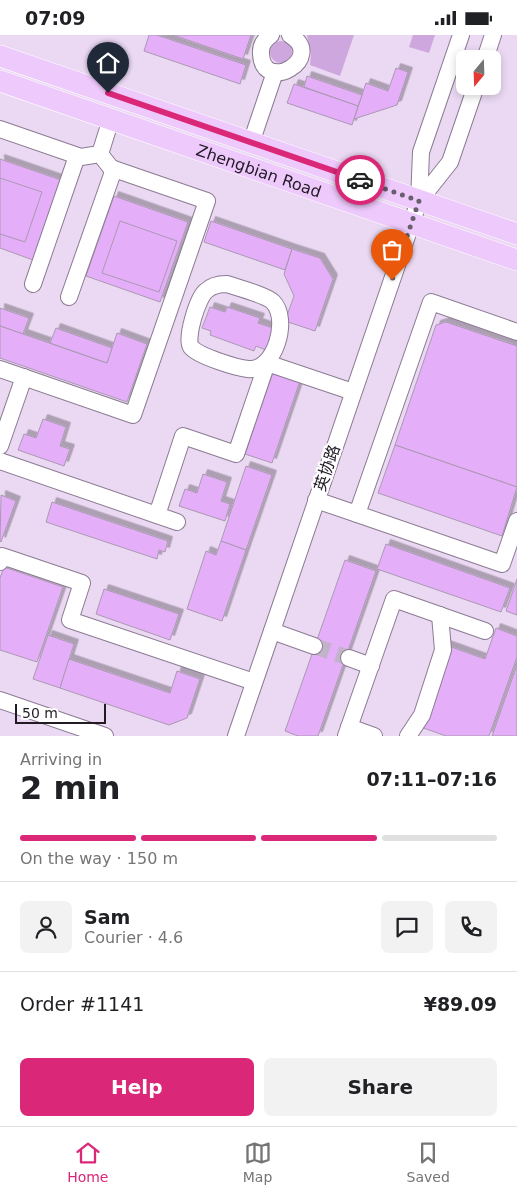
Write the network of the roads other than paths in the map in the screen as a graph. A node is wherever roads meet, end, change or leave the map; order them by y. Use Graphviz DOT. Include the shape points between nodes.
graph roads {
  1 [pos="271,35"];
  2 [pos="290,35"];
  3 [pos="461,35"];
  4 [pos="493,35"];
  5 [pos="488,50"];
  6 [pos="0,56"];
  7 [pos="275,72"];
  8 [pos="0,81"];
  9 [pos="473,95"];
  10 [pos="111,119"];
  11 [pos="0,129"];
  12 [pos="251,143"];
  13 [pos="100,154"];
  14 [pos="77,156"];
  15 [pos="114,169"];
  16 [pos="419,201"];
  17 [pos="412,224"];
  18 [pos="516,231"];
  19 [pos="517,260"];
  20 [pos="33,284"];
  21 [pos="69,297"];
  22 [pos="517,332"];
  23 [pos="267,363"];
  24 [pos="0,369"];
  25 [pos="24,377"];
  26 [pos="353,392"];
  27 [pos="0,446"];
  28 [pos="0,461"];
  29 [pos="316,500"];
  30 [pos="357,514"];
  31 [pos="157,515"];
  32 [pos="517,521"];
  33 [pos="176,522"];
  34 [pos="0,562"];
  35 [pos="440,615"];
  36 [pos="272,631"];
  37 [pos="485,631"];
  38 [pos="314,646"];
  39 [pos="348,658"];
  40 [pos="370,666"];
  41 [pos="254,682"];
  42 [pos="0,700"];
  43 [pos="347,731"];
  44 [pos="105,736"];
  45 [pos="236,736"];
  46 [pos="374,736"];
  47 [pos="408,736"];
  1 -- 7 [label="street" via="261,46 261,58"];
  2 -- 7 [label="street" via="298,42 298,62 290,70"];
  3 -- 16 [label="street" via="421,152"];
  4 -- 5 [label="street"];
  6 -- 12 [label="main road, Zhengbian Road"];
  7 -- 12 [label="street"];
  8 -- 10 [label="main road, Zhengbian Road"];
  9 -- 16 [label="street" via="450,161"];
  10 -- 13 [label="street"];
  10 -- 17 [label="main road, Zhengbian Road"];
  11 -- 14 [label="street"];
  12 -- 16 [label="main road, Zhengbian Road"];
  13 -- 14 [label="street"];
  13 -- 15 [label="street"];
  14 -- 20 [label="street"];
  15 -- 21 [label="street"];
  15 -- 25 [label="street" via="207,201 133,415"];
  16 -- 17 [label="street, 英协路"];
  16 -- 18 [label="main road, Zhengbian Road"];
  17 -- 19 [label="main road, Zhengbian Road"];
  17 -- 26 [label="street, 英协路"];
  22 -- 30 [label="street" via="431,302"];
  23 -- 23 [label="street" via="259,368 244,369 198,353 191,347 189,331 204,292 214,285 227,284 272,300 281,314 282,323"];
  23 -- 26 [label="street"];
  23 -- 31 [label="street" via="236,454 183,436"];
  24 -- 25 [label="street"];
  25 -- 27 [label="street"];
  26 -- 29 [label="street, 英协路"];
  28 -- 31 [label="street"];
  29 -- 30 [label="street"];
  29 -- 36 [label="street, 英协路"];
  30 -- 32 [label="street" via="502,565"];
  31 -- 33 [label="street"];
  34 -- 41 [label="street" via="2,556 82,583 70,620"];
  35 -- 37 [label="street"];
  35 -- 40 [label="street" via="394,599"];
  35 -- 47 [label="street" via="443,650 422,715"];
  36 -- 38 [label="street"];
  36 -- 41 [label="street, 英协路"];
  39 -- 40 [label="street"];
  40 -- 43 [label="street"];
  41 -- 45 [label="street, 英协路"];
  42 -- 44 [label="street"];
  43 -- 46 [label="street"];
}
